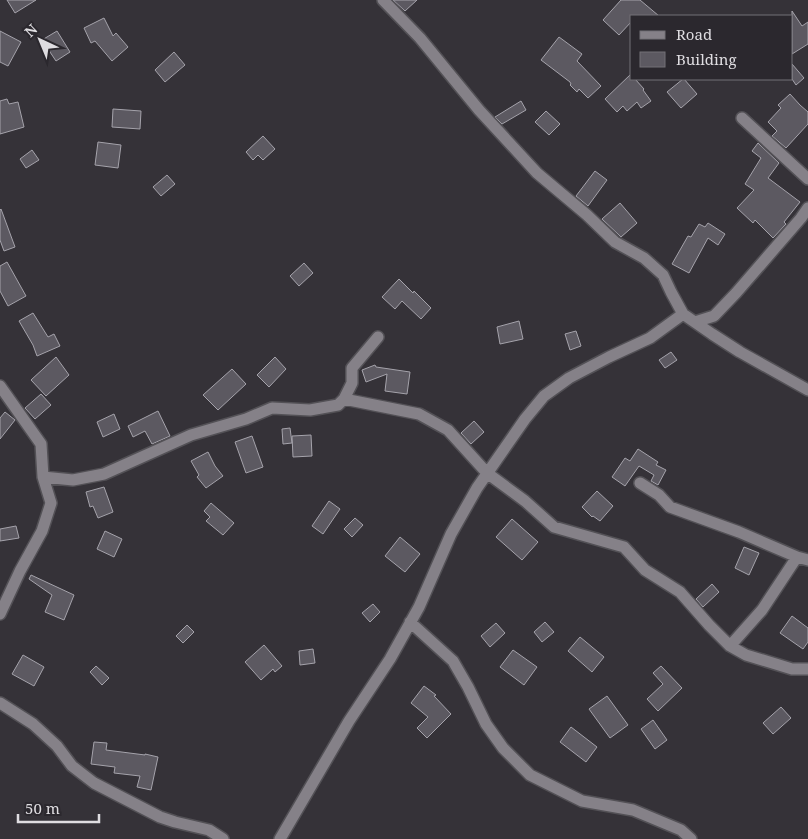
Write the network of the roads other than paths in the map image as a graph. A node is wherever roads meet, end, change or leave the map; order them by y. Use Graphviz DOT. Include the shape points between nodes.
graph roads {
  1 [pos="383,0"];
  2 [pos="742,118"];
  3 [pos="808,179"];
  4 [pos="808,208"];
  5 [pos="683,314"];
  6 [pos="714,316"];
  7 [pos="695,322"];
  8 [pos="715,336"];
  9 [pos="378,338"];
  10 [pos="808,390"];
  11 [pos="2,393"];
  12 [pos="344,400"];
  13 [pos="487,473"];
  14 [pos="43,477"];
  15 [pos="640,483"];
  16 [pos="802,559"];
  17 [pos="0,614"];
  18 [pos="410,622"];
  19 [pos="730,646"];
  20 [pos="808,670"];
  21 [pos="0,703"];
  22 [pos="223,839"];
  23 [pos="280,839"];
  24 [pos="691,839"];
  1 -- 5 [label="street" via="538,173 615,242 644,258 663,275"];
  2 -- 3 [label="street"];
  4 -- 6 [label="street"];
  5 -- 7 [label="street"];
  5 -- 13 [label="street" via="650,338 609,356 544,396"];
  6 -- 7 [label="street"];
  6 -- 8 [label="street"];
  7 -- 8 [label="street"];
  8 -- 10 [label="street"];
  9 -- 12 [label="street" via="352,368 352,383"];
  11 -- 14 [label="street" via="41,444"];
  12 -- 13 [label="street" via="419,414 448,430"];
  12 -- 14 [label="street" via="338,405 310,410 272,408 191,435 104,474 73,480"];
  13 -- 18 [label="street" via="451,534"];
  13 -- 19 [label="street" via="554,527 624,547 646,570 680,592"];
  14 -- 17 [label="street" via="51,502 42,531"];
  15 -- 16 [label="street" via="670,506"];
  16 -- 19 [label="street"];
  18 -- 23 [label="street"];
  18 -- 24 [label="street" via="454,661 486,724 503,748 530,775 582,801 633,810 681,830"];
  19 -- 20 [label="street" via="746,655 792,670"];
  21 -- 22 [label="street" via="33,724 58,746 72,766 94,783 160,817 210,830"];
}
